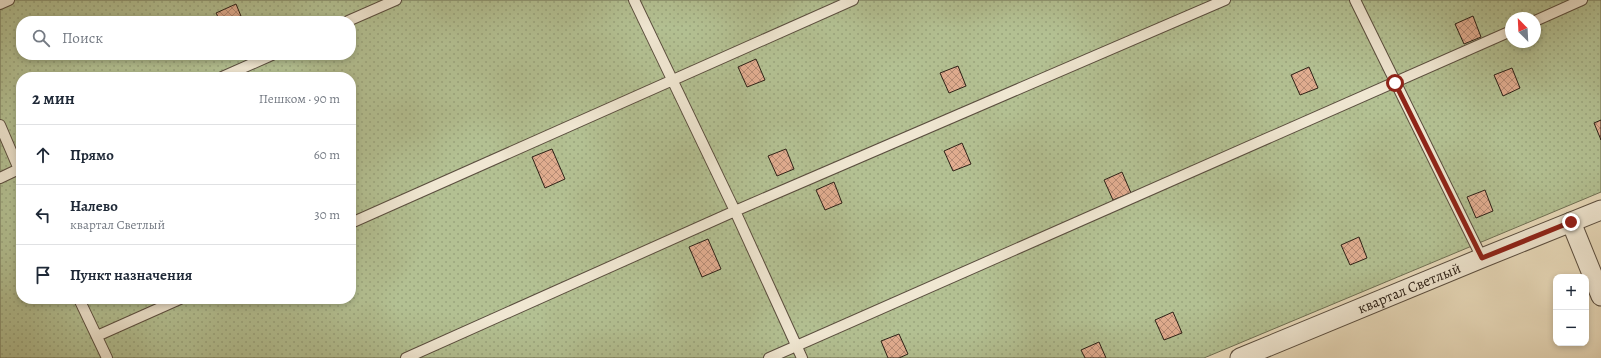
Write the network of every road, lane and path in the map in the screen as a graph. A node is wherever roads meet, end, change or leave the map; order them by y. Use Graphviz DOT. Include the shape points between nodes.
graph roads {
  1 [pos="9,0"];
  2 [pos="396,0"];
  3 [pos="634,0"];
  4 [pos="853,0"];
  5 [pos="1224,0"];
  6 [pos="1354,0"];
  7 [pos="1582,0"];
  8 [pos="0,4"];
  9 [pos="356,18"];
  10 [pos="1541,18"];
  11 [pos="1505,34"];
  12 [pos="261,60"];
  13 [pos="233,72"];
  14 [pos="672,80"];
  15 [pos="1395,83"];
  16 [pos="0,125"];
  17 [pos="16,162"];
  18 [pos="16,172"];
  19 [pos="0,178"];
  20 [pos="1601,210"];
  21 [pos="735,211"];
  22 [pos="356,221"];
  23 [pos="1571,222"];
  24 [pos="1482,258"];
  25 [pos="1601,296"];
  26 [pos="81,304"];
  27 [pos="169,304"];
  28 [pos="97,336"];
  29 [pos="796,346"];
  30 [pos="107,358"];
  31 [pos="406,358"];
  32 [pos="769,358"];
  33 [pos="802,358"];
  34 [pos="1240,358"];
  1 -- 8 [label="lane"];
  2 -- 9 [label="lane"];
  3 -- 14 [label="lane"];
  4 -- 14 [label="lane"];
  5 -- 21 [label="lane"];
  6 -- 15 [label="lane"];
  7 -- 10 [label="lane"];
  11 -- 15 [label="lane"];
  12 -- 13 [label="lane"];
  14 -- 21 [label="lane"];
  14 -- 22 [label="lane"];
  15 -- 24 [label="lane"];
  15 -- 29 [label="lane"];
  16 -- 17 [label="lane"];
  18 -- 19 [label="lane"];
  20 -- 23 [label="street, квартал Светлый"];
  21 -- 29 [label="lane"];
  21 -- 31 [label="lane"];
  23 -- 24 [label="street, квартал Светлый"];
  23 -- 25 [label="street"];
  24 -- 34 [label="street, квартал Светлый"];
  26 -- 28 [label="lane"];
  27 -- 28 [label="lane"];
  28 -- 30 [label="lane"];
  29 -- 32 [label="lane"];
  29 -- 33 [label="lane"];
}
